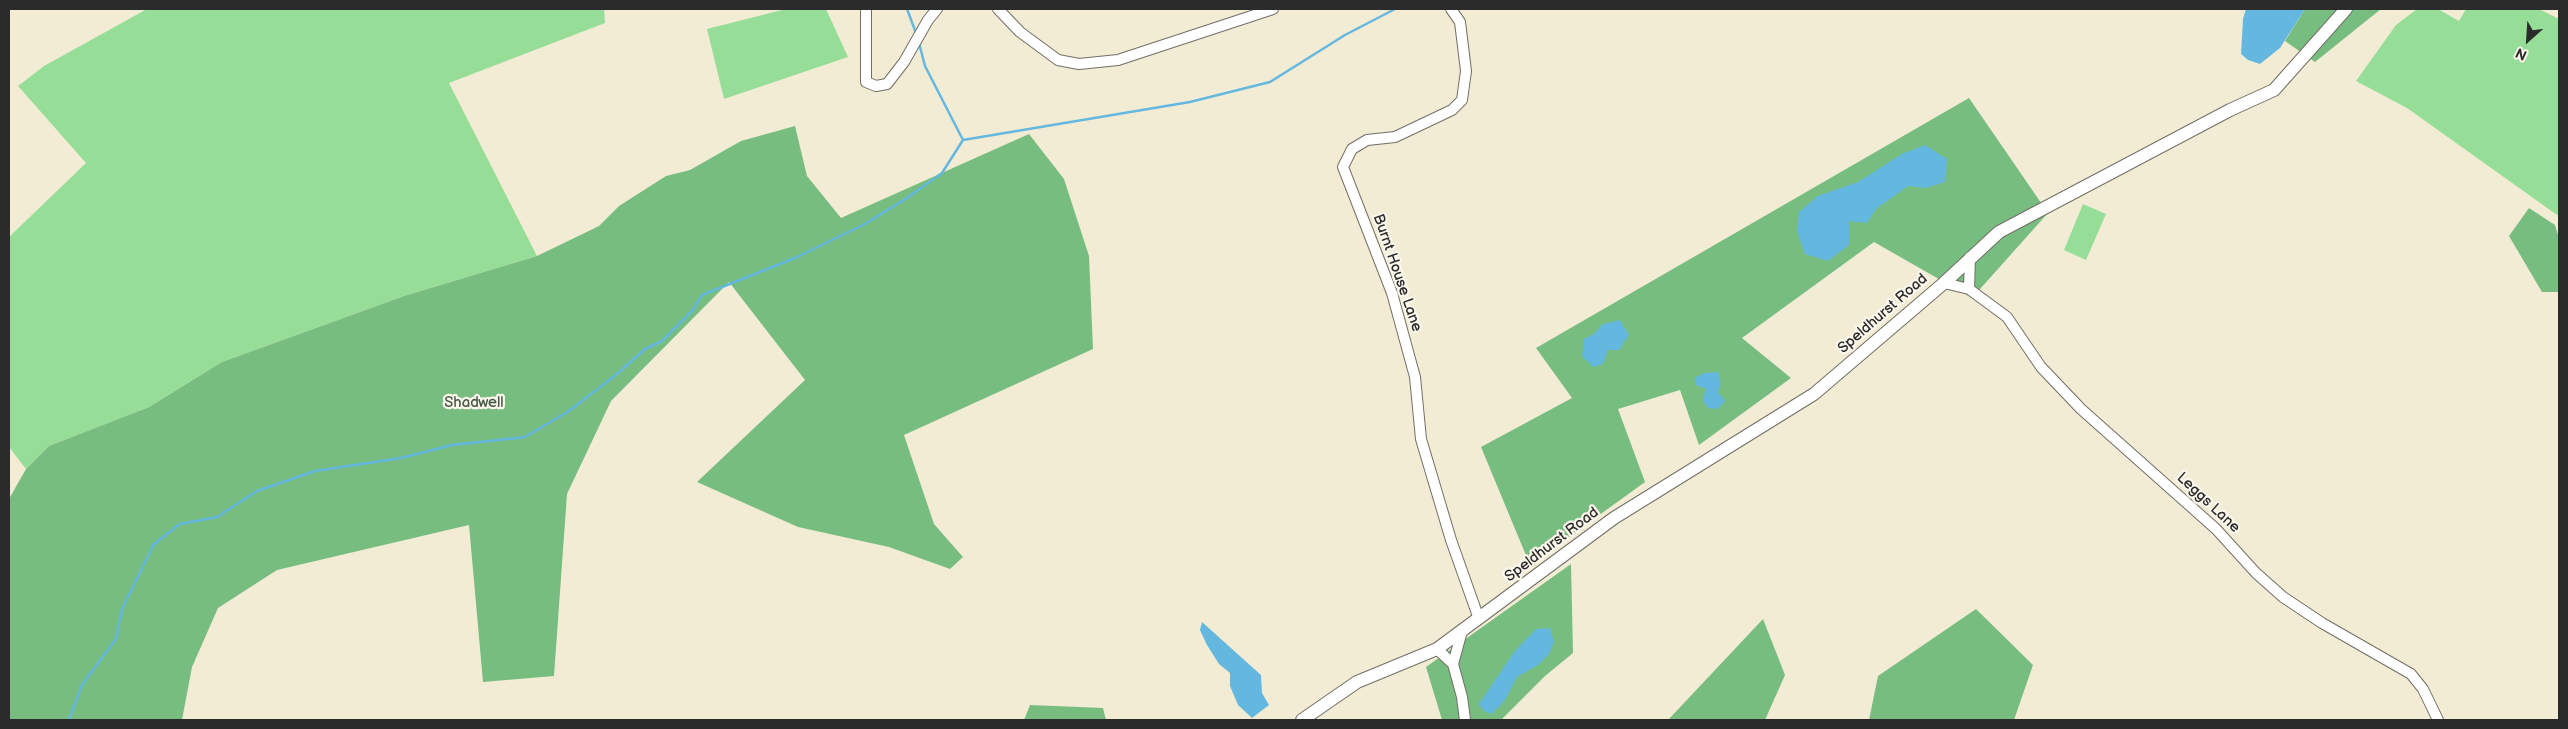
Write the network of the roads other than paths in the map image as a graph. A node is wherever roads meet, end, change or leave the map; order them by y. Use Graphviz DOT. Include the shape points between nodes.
graph roads {
  1 [pos="866,9"];
  2 [pos="937,9"];
  3 [pos="998,9"];
  4 [pos="1273,9"];
  5 [pos="1451,9"];
  6 [pos="2346,9"];
  7 [pos="1970,257"];
  8 [pos="1944,283"];
  9 [pos="1969,289"];
  10 [pos="1479,618"];
  11 [pos="1462,632"];
  12 [pos="1437,649"];
  13 [pos="1453,664"];
  14 [pos="1302,720"];
  15 [pos="1465,720"];
  16 [pos="2438,720"];
  1 -- 2 [label="street" via="866,82 876,86 887,84"];
  3 -- 4 [label="street" via="1020,32 1058,60 1079,64 1118,60"];
  5 -- 10 [label="street, Burnt House Lane" via="1460,22 1466,70 1462,100 1452,110 1395,137 1367,140 1352,149 1343,167 1392,293 1414,377 1421,439 1451,540"];
  6 -- 7 [label="street, Speldhurst Road" via="2274,90 2018,221 1999,232"];
  7 -- 8 [label="street, Speldhurst Road"];
  7 -- 9 [label="street"];
  8 -- 9 [label="street, Leggs Lane"];
  8 -- 10 [label="street, Speldhurst Road" via="1814,394 1614,518"];
  9 -- 16 [label="street, Leggs Lane" via="2007,317 2040,367 2081,409 2216,529 2282,597 2411,674 2423,689"];
  10 -- 11 [label="street, Speldhurst Road"];
  11 -- 12 [label="street, Speldhurst Road"];
  11 -- 13 [label="street"];
  12 -- 13 [label="street"];
  12 -- 14 [label="street, Speldhurst Road" via="1357,682"];
  13 -- 15 [label="street"];
}
